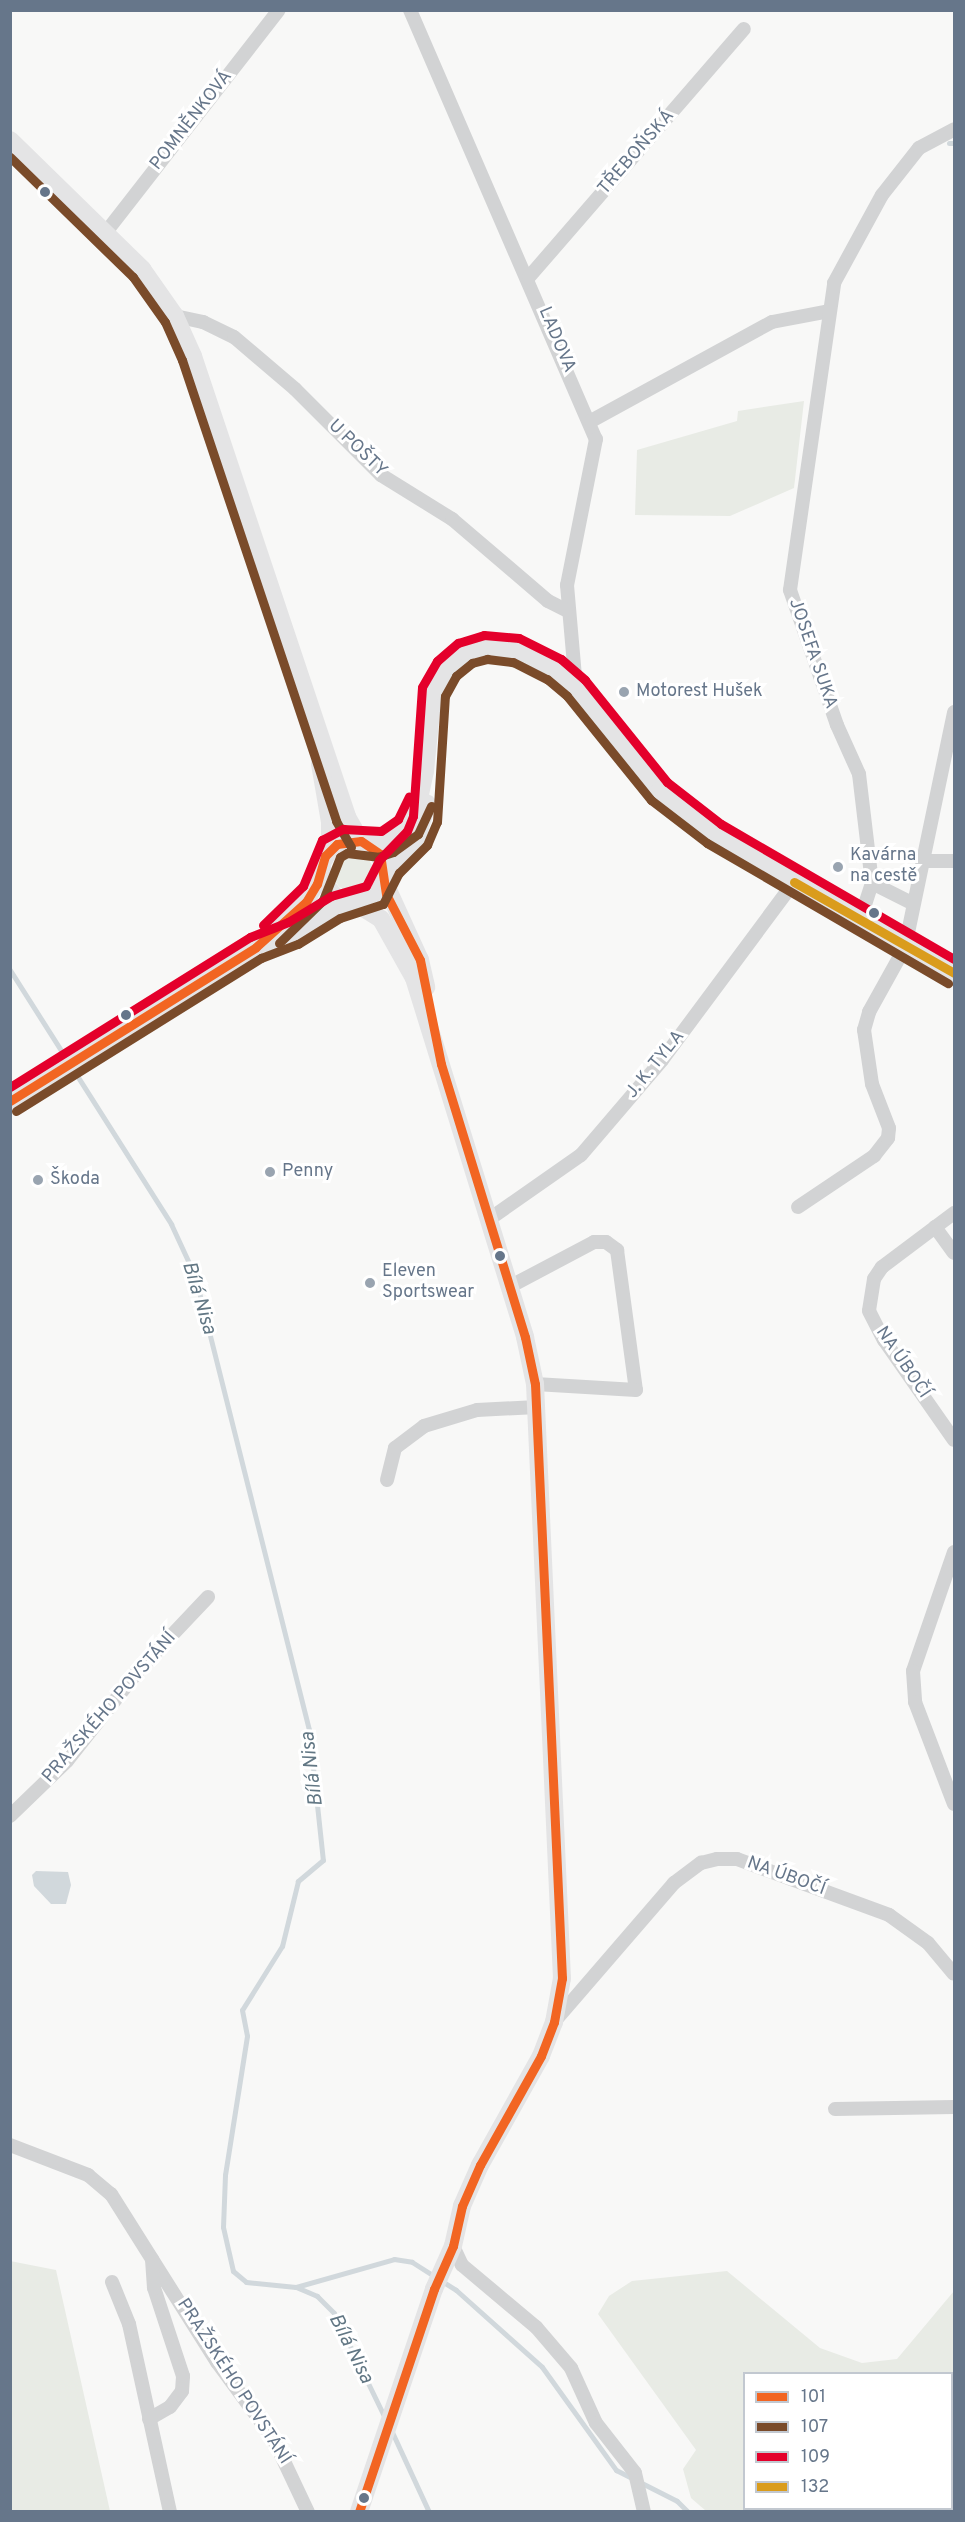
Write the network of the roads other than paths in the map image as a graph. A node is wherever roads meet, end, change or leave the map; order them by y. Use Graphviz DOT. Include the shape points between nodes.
graph roads {
  1 [pos="279,10"];
  2 [pos="410,10"];
  3 [pos="744,29"];
  4 [pos="954,129"];
  5 [pos="10,140"];
  6 [pos="106,232"];
  7 [pos="529,277"];
  8 [pos="829,311"];
  9 [pos="175,316"];
  10 [pos="591,421"];
  11 [pos="566,610"];
  12 [pos="576,688"];
  13 [pos="304,689"];
  14 [pos="954,712"];
  15 [pos="425,771"];
  16 [pos="365,842"];
  17 [pos="330,849"];
  18 [pos="924,861"];
  19 [pos="954,861"];
  20 [pos="321,872"];
  21 [pos="384,878"];
  22 [pos="794,882"];
  23 [pos="872,883"];
  24 [pos="353,903"];
  25 [pos="912,903"];
  26 [pos="860,920"];
  27 [pos="256,947"];
  28 [pos="905,947"];
  29 [pos="954,973"];
  30 [pos="436,1048"];
  31 [pos="10,1101"];
  32 [pos="798,1207"];
  33 [pos="954,1213"];
  34 [pos="488,1220"];
  35 [pos="935,1227"];
  36 [pos="954,1253"];
  37 [pos="509,1287"];
  38 [pos="535,1384"];
  39 [pos="537,1407"];
  40 [pos="949,1420"];
  41 [pos="954,1440"];
  42 [pos="387,1480"];
  43 [pos="954,1552"];
  44 [pos="208,1597"];
  45 [pos="954,1804"];
  46 [pos="10,1816"];
  47 [pos="954,1974"];
  48 [pos="554,2022"];
  49 [pos="954,2108"];
  50 [pos="835,2109"];
  51 [pos="10,2145"];
  52 [pos="450,2254"];
  53 [pos="152,2256"];
  54 [pos="112,2282"];
  55 [pos="148,2419"];
  56 [pos="170,2511"];
  57 [pos="308,2511"];
  58 [pos="359,2511"];
  59 [pos="644,2511"];
  1 -- 6 [label="street, POMNĚNKOVÁ"];
  2 -- 7 [label="street, LADOVA"];
  3 -- 7 [label="street, TŘEBOŇSKÁ"];
  4 -- 8 [label="street, JOSEFA SUKA" via="919,148 882,195 834,284"];
  5 -- 6 [label="street"];
  6 -- 9 [label="street" via="142,269"];
  7 -- 10 [label="street, LADOVA"];
  8 -- 10 [label="street" via="772,322"];
  8 -- 23 [label="street, JOSEFA SUKA" via="790,590 837,725 859,774"];
  9 -- 11 [label="street, U POŠTY" via="203,322 234,338 295,389 381,475 452,519 548,601"];
  9 -- 13 [label="street" via="193,356"];
  10 -- 11 [label="street, LADOVA" via="596,439 595,459 567,585"];
  11 -- 12 [label="street, LADOVA"];
  12 -- 15 [label="street" via="554,669 516,650 486,647 466,652 447,668 433,692"];
  12 -- 22 [label="street" via="659,791 714,834"];
  13 -- 16 [label="street" via="351,827"];
  13 -- 17 [label="street" via="326,796"];
  14 -- 18 [label="street"];
  15 -- 16 [label="street" via="420,803 408,826 383,844"];
  15 -- 21 [label="street" via="427,802 422,828 392,862"];
  16 -- 17 [label="street" via="344,841"];
  16 -- 21 [label="street" via="380,854"];
  17 -- 20 [label="street"];
  18 -- 19 [label="street"];
  18 -- 25 [label="street"];
  20 -- 24 [label="street" via="332,896"];
  20 -- 27 [label="street" via="306,902"];
  21 -- 24 [label="street" via="374,896"];
  21 -- 30 [label="street" via="420,960"];
  22 -- 26 [label="street"];
  22 -- 34 [label="street, J. K. TYLA" via="662,1060 581,1155"];
  23 -- 25 [label="street"];
  23 -- 26 [label="street, JOSEFA SUKA"];
  24 -- 27 [label="street" via="335,907 293,933"];
  24 -- 30 [label="street" via="381,919 403,954"];
  25 -- 28 [label="street"];
  26 -- 28 [label="street"];
  27 -- 31 [label="street"];
  28 -- 29 [label="street"];
  28 -- 32 [label="street" via="869,1012 864,1030 872,1084 887,1119 888,1138 874,1156"];
  30 -- 34 [label="street"];
  33 -- 35 [label="street, NA ÚBOČÍ"];
  34 -- 37 [label="street"];
  35 -- 36 [label="street"];
  35 -- 40 [label="street, NA ÚBOČÍ" via="882,1267 874,1279 868,1311 884,1340"];
  37 -- 38 [label="street"];
  37 -- 38 [label="street" via="594,1242 606,1242 617,1250 636,1390"];
  38 -- 39 [label="street"];
  39 -- 42 [label="street" via="477,1410 424,1426 394,1448"];
  39 -- 48 [label="street" via="562,1978"];
  40 -- 41 [label="street, NA ÚBOČÍ"];
  43 -- 45 [label="street" via="913,1671 915,1702"];
  44 -- 46 [label="street, PRAŽSKÉHO POVSTÁNÍ" via="138,1671 67,1761"];
  47 -- 48 [label="street, NA ÚBOČÍ" via="928,1943 889,1915 737,1859 717,1859 701,1863 674,1883"];
  48 -- 52 [label="street" via="541,2056 480,2165 462,2206"];
  49 -- 50 [label="street"];
  51 -- 53 [label="street, PRAŽSKÉHO POVSTÁNÍ" via="88,2175 111,2194"];
  52 -- 58 [label="street"];
  52 -- 59 [label="street" via="536,2327 572,2367 596,2423 635,2473"];
  53 -- 55 [label="street, PRAŽSKÉHO POVSTÁNÍ" via="154,2288 183,2376 182,2391 170,2407"];
  53 -- 57 [label="street, PRAŽSKÉHO POVSTÁNÍ" via="217,2362 273,2438"];
  54 -- 55 [label="street" via="129,2324"];
  55 -- 56 [label="street"];
}
